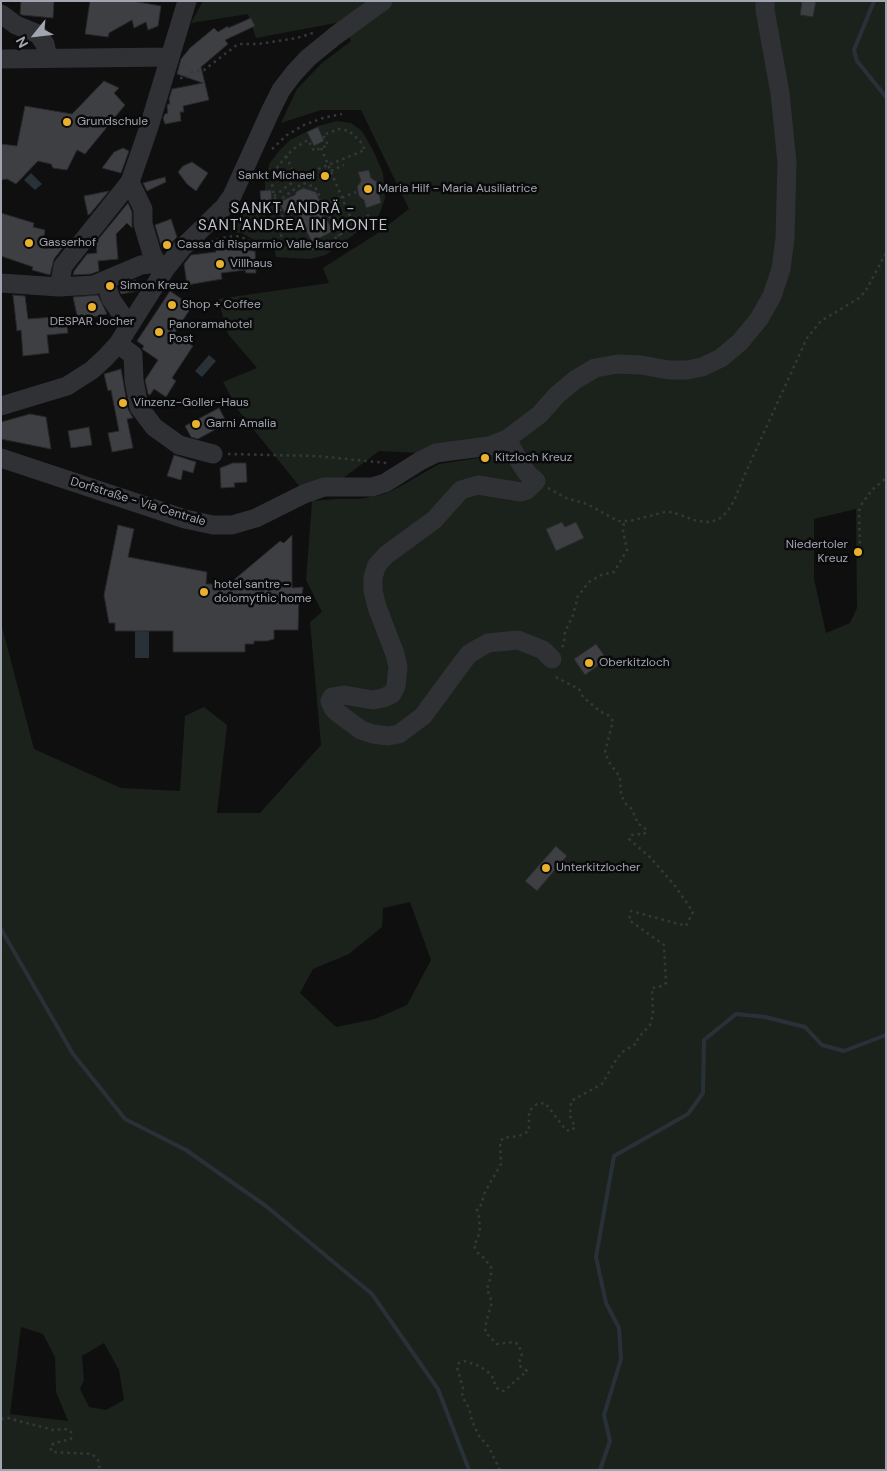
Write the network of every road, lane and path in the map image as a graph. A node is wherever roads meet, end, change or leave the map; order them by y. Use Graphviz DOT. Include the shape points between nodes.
graph roads {
  1 [pos="187,1"];
  2 [pos="383,1"];
  3 [pos="765,1"];
  4 [pos="1,14"];
  5 [pos="335,36"];
  6 [pos="170,57"];
  7 [pos="48,58"];
  8 [pos="1,59"];
  9 [pos="163,79"];
  10 [pos="342,114"];
  11 [pos="321,148"];
  12 [pos="271,150"];
  13 [pos="286,156"];
  14 [pos="328,165"];
  15 [pos="344,165"];
  16 [pos="331,171"];
  17 [pos="297,179"];
  18 [pos="130,182"];
  19 [pos="356,192"];
  20 [pos="274,196"];
  21 [pos="342,198"];
  22 [pos="276,202"];
  23 [pos="324,205"];
  24 [pos="372,213"];
  25 [pos="354,226"];
  26 [pos="339,236"];
  27 [pos="204,245"];
  28 [pos="279,248"];
  29 [pos="886,253"];
  30 [pos="161,266"];
  31 [pos="105,281"];
  32 [pos="1,283"];
  33 [pos="60,287"];
  34 [pos="131,323"];
  35 [pos="118,344"];
  36 [pos="1,406"];
  37 [pos="507,439"];
  38 [pos="213,454"];
  39 [pos="1,458"];
  40 [pos="390,463"];
  41 [pos="886,478"];
  42 [pos="536,481"];
  43 [pos="624,521"];
  44 [pos="860,550"];
  45 [pos="552,659"];
  46 [pos="1,1419"];
  47 [pos="100,1470"];
  48 [pos="500,1470"];
  1 -- 6 [label="street"];
  2 -- 5 [label="street"];
  3 -- 37 [label="street, Dorfstraße - Via Centrale" via="787,163 781,269 772,296 759,319 740,342 721,358 702,367 670,370 618,364 595,368 556,395 539,415"];
  4 -- 7 [label="street" via="16,25 38,34 46,44"];
  5 -- 9 [label="path" via="323,30 297,38 238,44 204,70 192,72 186,78"];
  5 -- 30 [label="street" via="294,72 281,90 224,207"];
  6 -- 7 [label="street"];
  6 -- 9 [label="street"];
  7 -- 8 [label="street"];
  9 -- 18 [label="street"];
  10 -- 12 [label="path" via="304,125"];
  11 -- 13 [label="path" via="314,151 308,140"];
  11 -- 14 [label="path"];
  11 -- 14 [label="path" via="328,145 324,135 339,129 349,132 365,150"];
  13 -- 17 [label="path"];
  13 -- 20 [label="path" via="276,169 272,184"];
  14 -- 16 [label="path"];
  14 -- 17 [label="path"];
  15 -- 16 [label="path"];
  16 -- 21 [label="path"];
  17 -- 20 [label="path"];
  18 -- 30 [label="street" via="143,209 143,224 152,254"];
  18 -- 33 [label="street" via="63,266"];
  19 -- 21 [label="path"];
  20 -- 22 [label="path"];
  21 -- 23 [label="path"];
  21 -- 25 [label="path"];
  22 -- 23 [label="path" via="303,183 315,187"];
  22 -- 28 [label="path" via="283,226"];
  23 -- 26 [label="path"];
  24 -- 25 [label="path"];
  25 -- 26 [label="path"];
  26 -- 28 [label="path" via="319,249"];
  27 -- 28 [label="path" via="235,236 260,246"];
  29 -- 43 [label="path" via="865,292 821,321 807,338 727,512 710,522 672,512"];
  30 -- 31 [label="street" via="141,265"];
  30 -- 34 [label="street"];
  31 -- 33 [label="street" via="94,285"];
  31 -- 34 [label="street" via="111,299"];
  32 -- 33 [label="street"];
  34 -- 35 [label="street"];
  35 -- 36 [label="street" via="92,370 67,386"];
  35 -- 38 [label="street" via="133,355 139,407 154,426 179,445"];
  37 -- 39 [label="street, Dorfstraße - Via Centrale" via="489,446 436,453 386,483 372,487 324,487 256,518 232,525 185,519"];
  37 -- 42 [label="street" via="518,460"];
  38 -- 40 [label="path" via="316,456"];
  41 -- 44 [label="path" via="860,505"];
  42 -- 43 [label="path" via="566,498"];
  42 -- 45 [label="street" via="521,492 478,485 461,490 434,520 386,555 377,565 373,591 395,654 398,667 396,686 392,694 383,698 373,700 337,695 330,701 338,714 361,730 388,736 399,734 423,716 469,654 488,643 518,640 543,650"];
  43 -- 45 [label="path" via="627,550 614,572 589,582 578,596 564,644"];
  45 -- 48 [label="path" via="557,678 579,689 582,697 613,721 605,752 620,777 621,795 638,824 647,831 643,835 632,835 629,840 651,858 693,912 686,926 631,911 629,920 664,945 666,983 652,988 650,1025 638,1038 637,1044 617,1058 602,1084 571,1101 570,1116 575,1127 571,1131 566,1130 545,1103 537,1104 529,1111 529,1131 503,1138 500,1142 501,1164 477,1209 480,1232 474,1246 491,1267 487,1289 492,1302 485,1332 497,1344 514,1342 519,1345 520,1366 527,1372 504,1391 495,1386 494,1379 479,1366 465,1361 457,1367 462,1396 472,1421"];
  46 -- 47 [label="path" via="53,1430 67,1429 71,1438 54,1443 50,1447 52,1452 92,1454 98,1460"];
}
